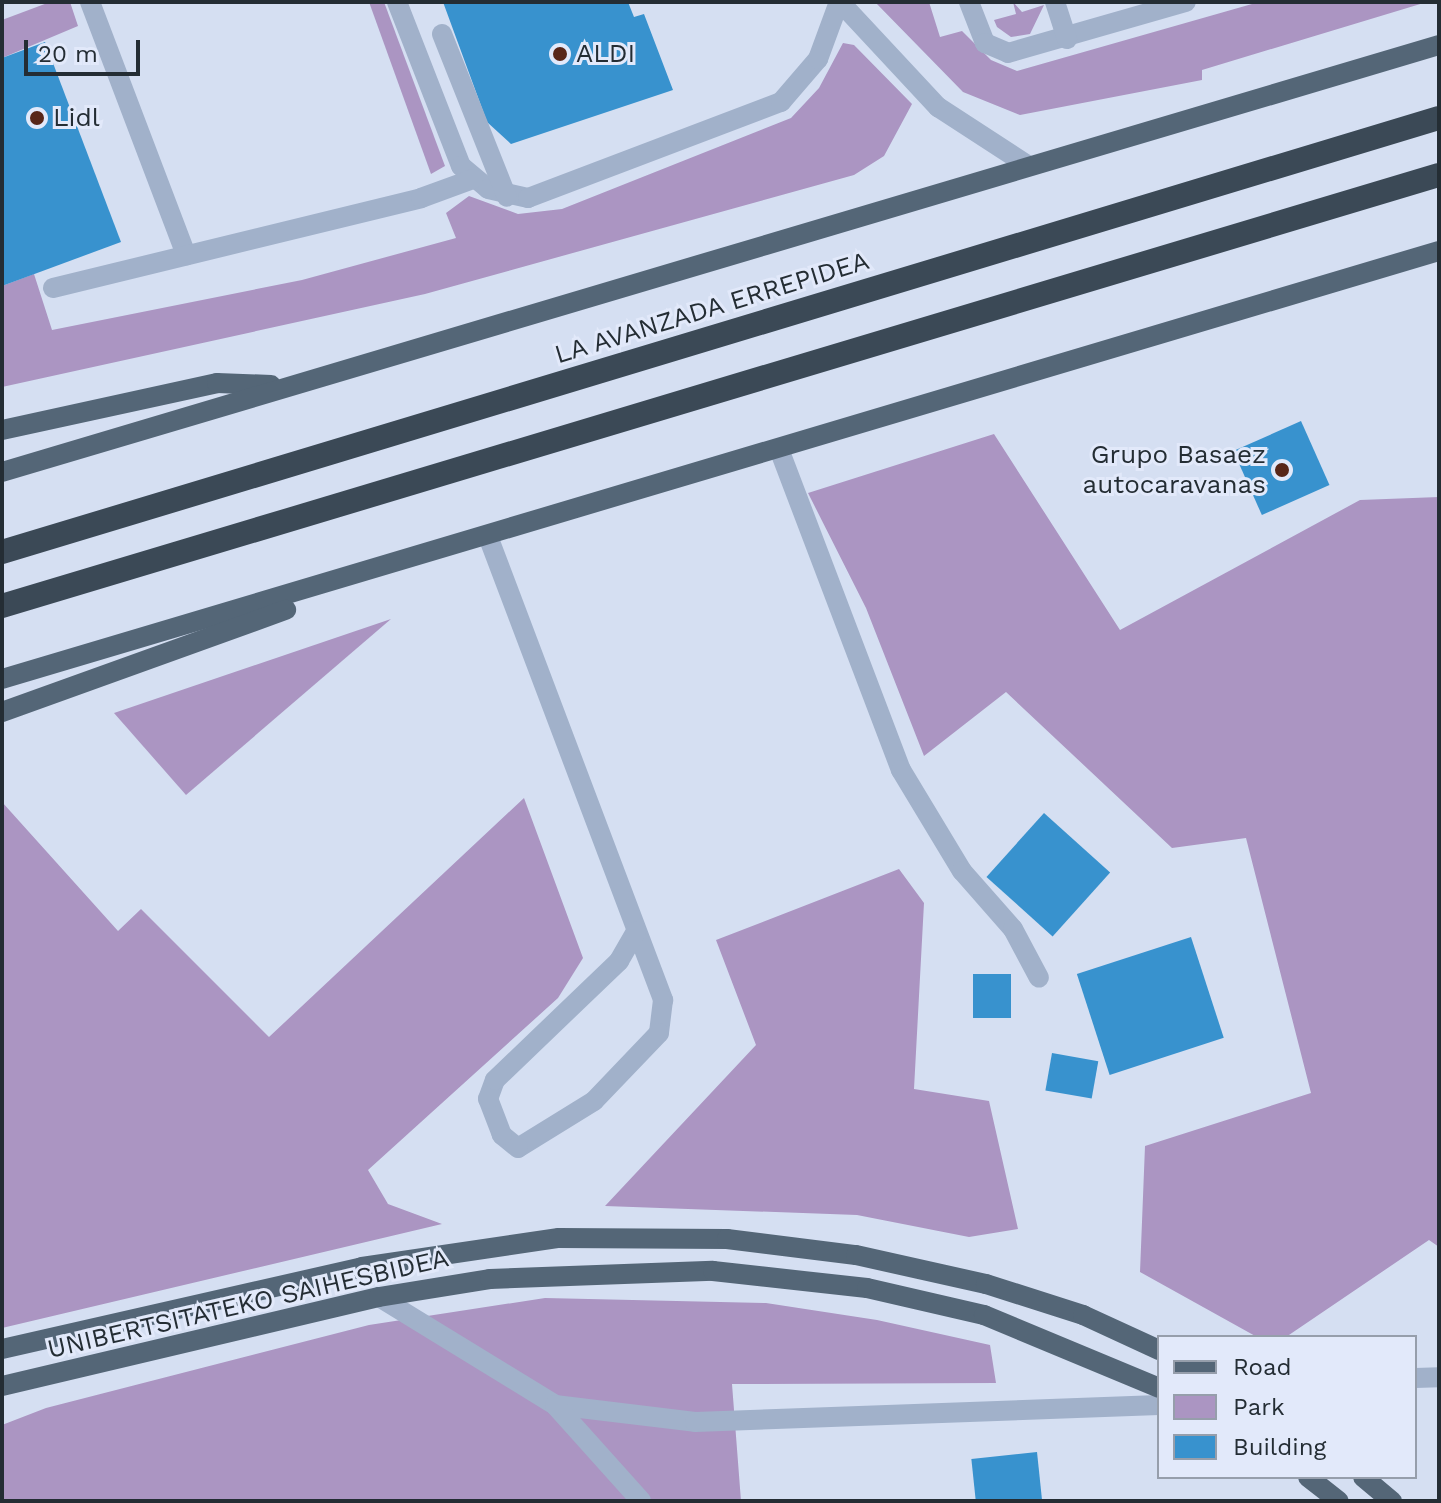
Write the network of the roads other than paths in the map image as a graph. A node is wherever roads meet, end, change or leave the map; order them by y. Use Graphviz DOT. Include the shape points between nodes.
graph roads {
  1 [pos="90,2"];
  2 [pos="397,2"];
  3 [pos="840,2"];
  4 [pos="969,2"];
  5 [pos="1055,2"];
  6 [pos="1186,2"];
  7 [pos="1129,10"];
  8 [pos="442,34"];
  9 [pos="1067,39"];
  10 [pos="1439,45"];
  11 [pos="1439,118"];
  12 [pos="1029,166"];
  13 [pos="1439,175"];
  14 [pos="473,179"];
  15 [pos="507,197"];
  16 [pos="1439,251"];
  17 [pos="186,255"];
  18 [pos="53,288"];
  19 [pos="291,386"];
  20 [pos="2,430"];
  21 [pos="779,449"];
  22 [pos="2,472"];
  23 [pos="489,539"];
  24 [pos="2,552"];
  25 [pos="432,557"];
  26 [pos="2,606"];
  27 [pos="2,679"];
  28 [pos="2,712"];
  29 [pos="636,931"];
  30 [pos="1039,978"];
  31 [pos="379,1297"];
  32 [pos="2,1349"];
  33 [pos="1157,1349"];
  34 [pos="1439,1377"];
  35 [pos="1417,1378"];
  36 [pos="2,1386"];
  37 [pos="1157,1387"];
  38 [pos="555,1405"];
  39 [pos="1157,1405"];
  40 [pos="1311,1479"];
  41 [pos="1365,1479"];
  42 [pos="641,1501"];
  43 [pos="1339,1501"];
  44 [pos="1392,1501"];
  1 -- 17 [label="street"];
  2 -- 14 [label="street" via="449,144"];
  3 -- 12 [label="street" via="938,107"];
  3 -- 15 [label="street" via="818,59 781,102 757,117 556,191"];
  4 -- 9 [label="street" via="979,34 994,50 1023,53"];
  5 -- 9 [label="street"];
  6 -- 7 [label="street"];
  7 -- 9 [label="street"];
  8 -- 15 [label="street"];
  10 -- 12 [label="main road"];
  11 -- 24 [label="highway, LA AVANZADA ERREPIDEA"];
  12 -- 19 [label="main road"];
  13 -- 26 [label="highway"];
  14 -- 15 [label="street"];
  14 -- 17 [label="street"];
  16 -- 21 [label="main road"];
  17 -- 18 [label="street"];
  19 -- 20 [label="main road" via="217,383"];
  19 -- 22 [label="main road"];
  21 -- 23 [label="main road"];
  21 -- 30 [label="street" via="901,770 962,871 1013,929"];
  23 -- 25 [label="main road"];
  23 -- 29 [label="street"];
  25 -- 27 [label="main road"];
  25 -- 28 [label="main road"];
  29 -- 29 [label="street" via="663,1000 659,1033 594,1101 518,1148 502,1135 488,1099 495,1080 619,961"];
  31 -- 36 [label="main road, UNIBERTSITATEKO SAIHESBIDEA"];
  31 -- 37 [label="main road, UNIBERTSITATEKO SAIHESBIDEA" via="569,1271 713,1271 867,1288 984,1315"];
  31 -- 38 [label="street"];
  32 -- 33 [label="main road, UNIBERTSITATEKO SAIHESBIDEA" via="362,1267 559,1238 727,1239 856,1255 986,1284 1083,1315"];
  34 -- 35 [label="street"];
  38 -- 39 [label="street" via="695,1422"];
  38 -- 42 [label="street"];
  40 -- 43 [label="main road"];
  41 -- 44 [label="main road"];
}
